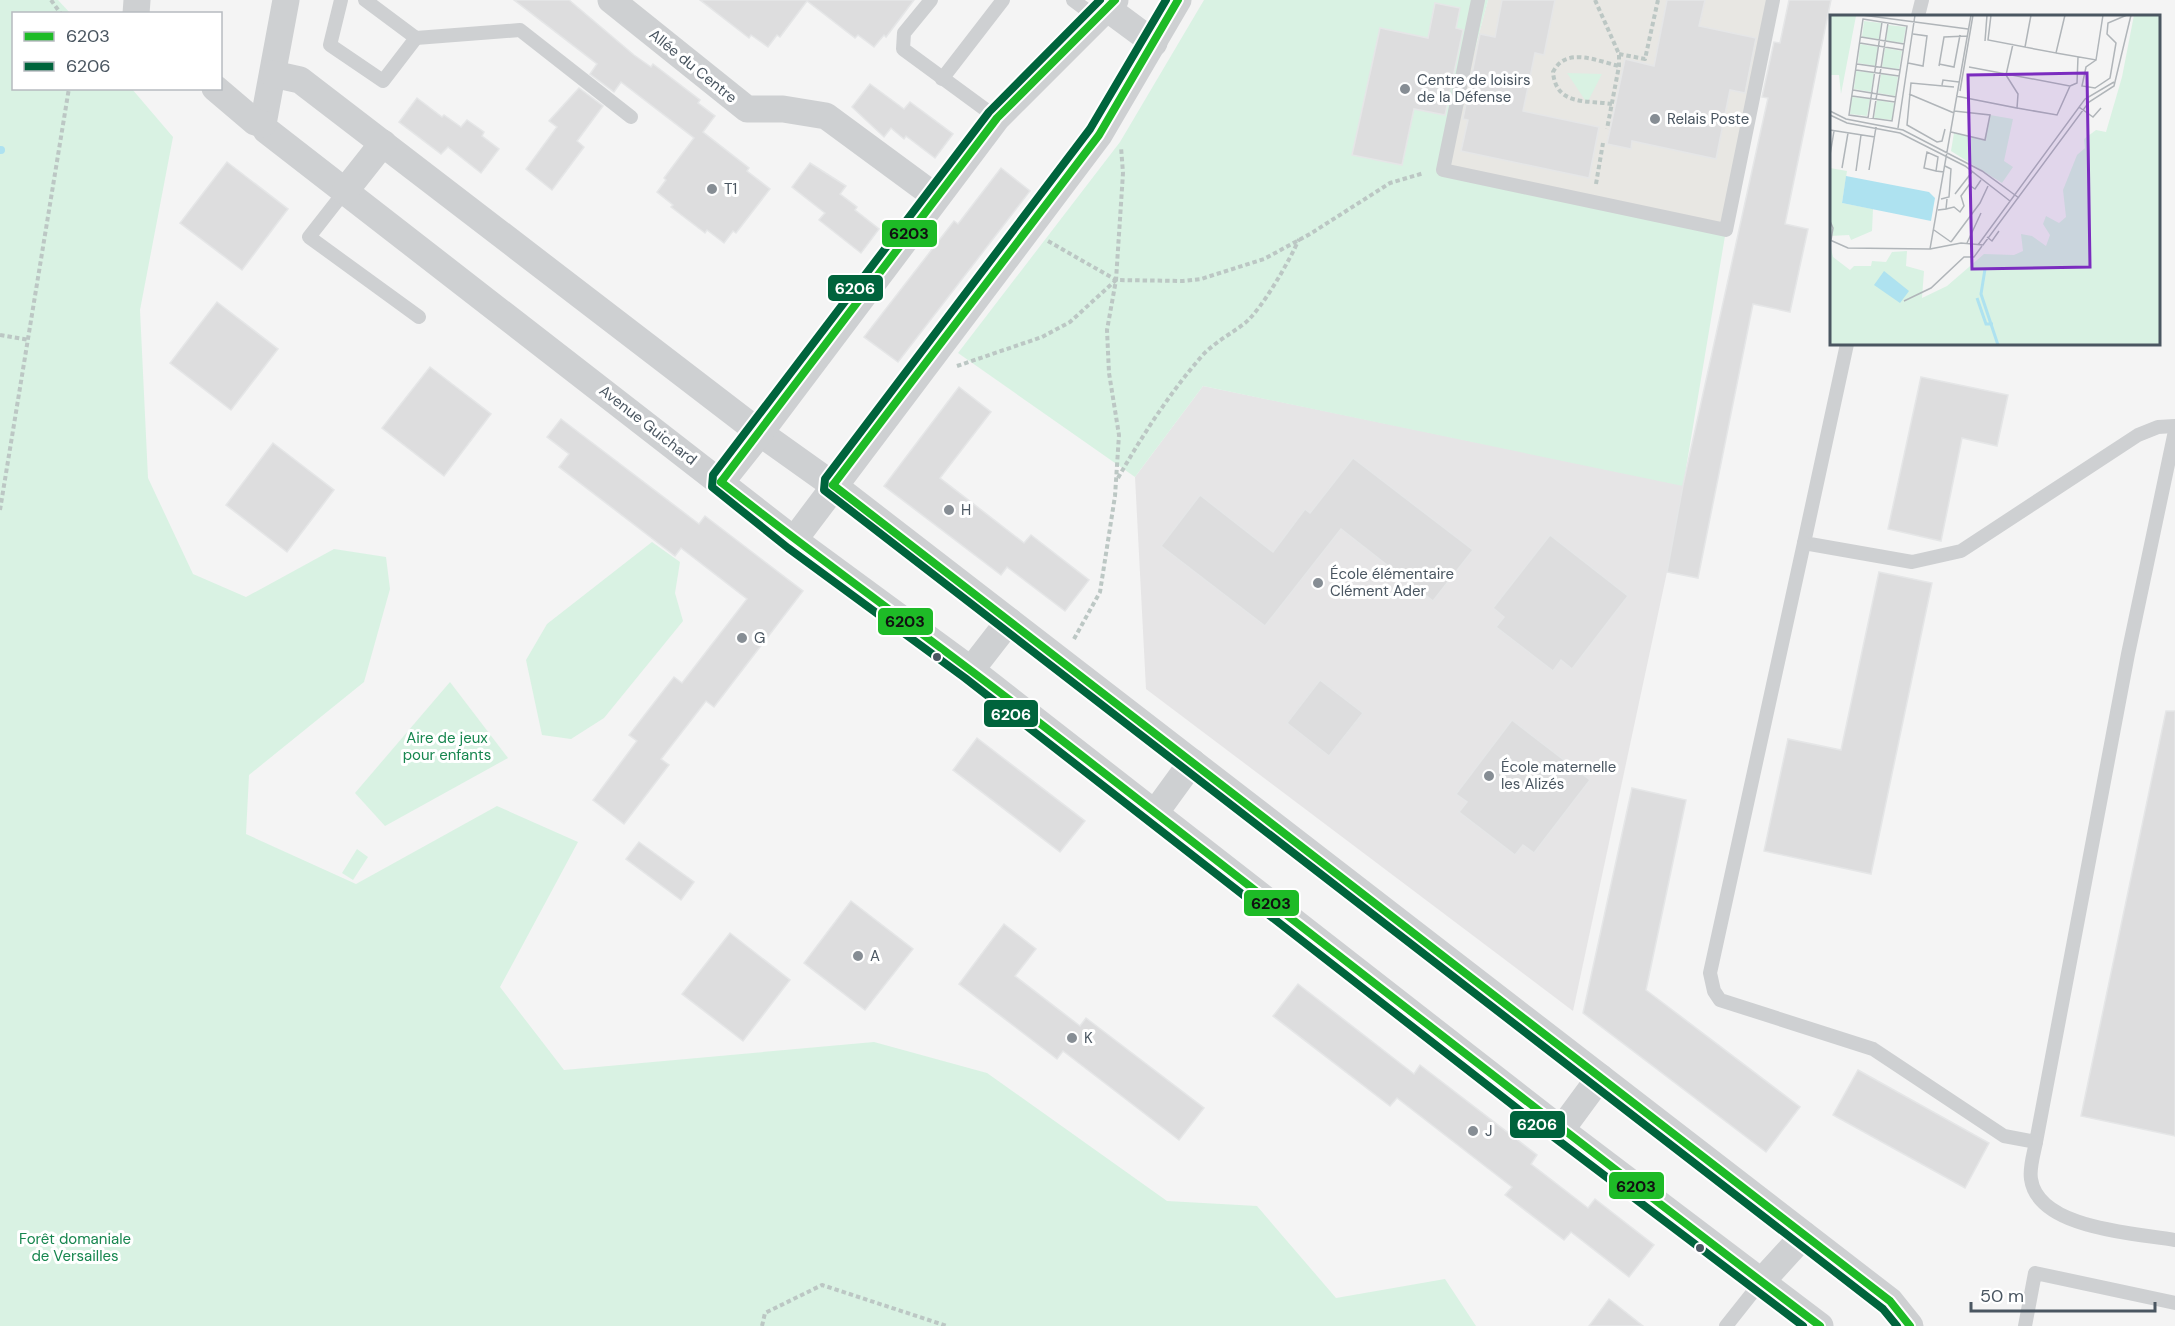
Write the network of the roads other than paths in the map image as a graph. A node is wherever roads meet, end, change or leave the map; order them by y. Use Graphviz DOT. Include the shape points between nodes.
graph roads {
  1 [pos="286,0"];
  2 [pos="341,0"];
  3 [pos="365,0"];
  4 [pos="611,0"];
  5 [pos="931,0"];
  6 [pos="1003,0"];
  7 [pos="1073,0"];
  8 [pos="1178,0"];
  9 [pos="1478,0"];
  10 [pos="1773,0"];
  11 [pos="1922,0"];
  12 [pos="1106,9"];
  13 [pos="1918,15"];
  14 [pos="417,38"];
  15 [pos="1154,42"];
  16 [pos="273,74"];
  17 [pos="942,79"];
  18 [pos="217,90"];
  19 [pos="631,117"];
  20 [pos="997,118"];
  21 [pos="263,124"];
  22 [pos="383,143"];
  23 [pos="345,191"];
  24 [pos="936,197"];
  25 [pos="419,317"];
  26 [pos="1847,345"];
  27 [pos="2175,426"];
  28 [pos="2175,431"];
  29 [pos="760,433"];
  30 [pos="720,482"];
  31 [pos="833,485"];
  32 [pos="794,540"];
  33 [pos="1804,543"];
  34 [pos="1009,621"];
  35 [pos="970,670"];
  36 [pos="1192,762"];
  37 [pos="1155,813"];
  38 [pos="1600,1077"];
  39 [pos="1561,1130"];
  40 [pos="2036,1143"];
  41 [pos="1804,1235"];
  42 [pos="2175,1240"];
  43 [pos="1761,1282"];
  44 [pos="2175,1302"];
  45 [pos="1726,1326"];
  46 [pos="1820,1326"];
  47 [pos="1910,1326"];
  48 [pos="2025,1326"];
  1 -- 16 [label="street"];
  2 -- 14 [label="lane" via="330,45 383,81"];
  3 -- 14 [label="lane"];
  4 -- 24 [label="street, Allée du Centre" via="747,109 783,109 826,116"];
  5 -- 17 [label="lane" via="904,33 903,49"];
  6 -- 17 [label="lane"];
  7 -- 12 [label="lane"];
  8 -- 15 [label="street"];
  9 -- 10 [label="lane" via="1443,170 1726,230"];
  11 -- 13 [label="lane"];
  12 -- 15 [label="street"];
  12 -- 20 [label="street"];
  14 -- 19 [label="lane" via="520,30"];
  15 -- 31 [label="street" via="1099,135"];
  16 -- 21 [label="street"];
  16 -- 22 [label="street" via="300,80"];
  17 -- 20 [label="lane"];
  18 -- 21 [label="street, Avenue Guichard" via="255,122"];
  20 -- 24 [label="street"];
  21 -- 23 [label="street, Avenue Guichard"];
  22 -- 23 [label="street"];
  22 -- 29 [label="street"];
  23 -- 25 [label="lane" via="309,237"];
  23 -- 30 [label="street, Avenue Guichard"];
  24 -- 29 [label="street"];
  26 -- 33 [label="lane"];
  27 -- 33 [label="lane" via="2138,435 1961,551 1912,562"];
  28 -- 40 [label="lane" via="2128,654"];
  29 -- 30 [label="street"];
  29 -- 31 [label="street"];
  30 -- 32 [label="street, Avenue Guichard"];
  31 -- 32 [label="street"];
  31 -- 34 [label="street"];
  32 -- 35 [label="street, Avenue Guichard"];
  33 -- 40 [label="lane" via="1710,973 1714,991 1720,1000 1873,1049 2004,1136"];
  34 -- 35 [label="street"];
  34 -- 36 [label="street"];
  35 -- 37 [label="street, Avenue Guichard"];
  36 -- 37 [label="street"];
  36 -- 38 [label="street"];
  37 -- 39 [label="street, Avenue Guichard"];
  38 -- 39 [label="street"];
  38 -- 41 [label="street"];
  39 -- 43 [label="street, Avenue Guichard"];
  40 -- 42 [label="lane" via="2030,1178 2037,1197 2048,1208 2069,1220"];
  41 -- 43 [label="street"];
  41 -- 47 [label="street" via="1890,1301"];
  43 -- 45 [label="lane"];
  43 -- 46 [label="street, Avenue Guichard"];
  44 -- 48 [label="lane" via="2035,1273"];
}
